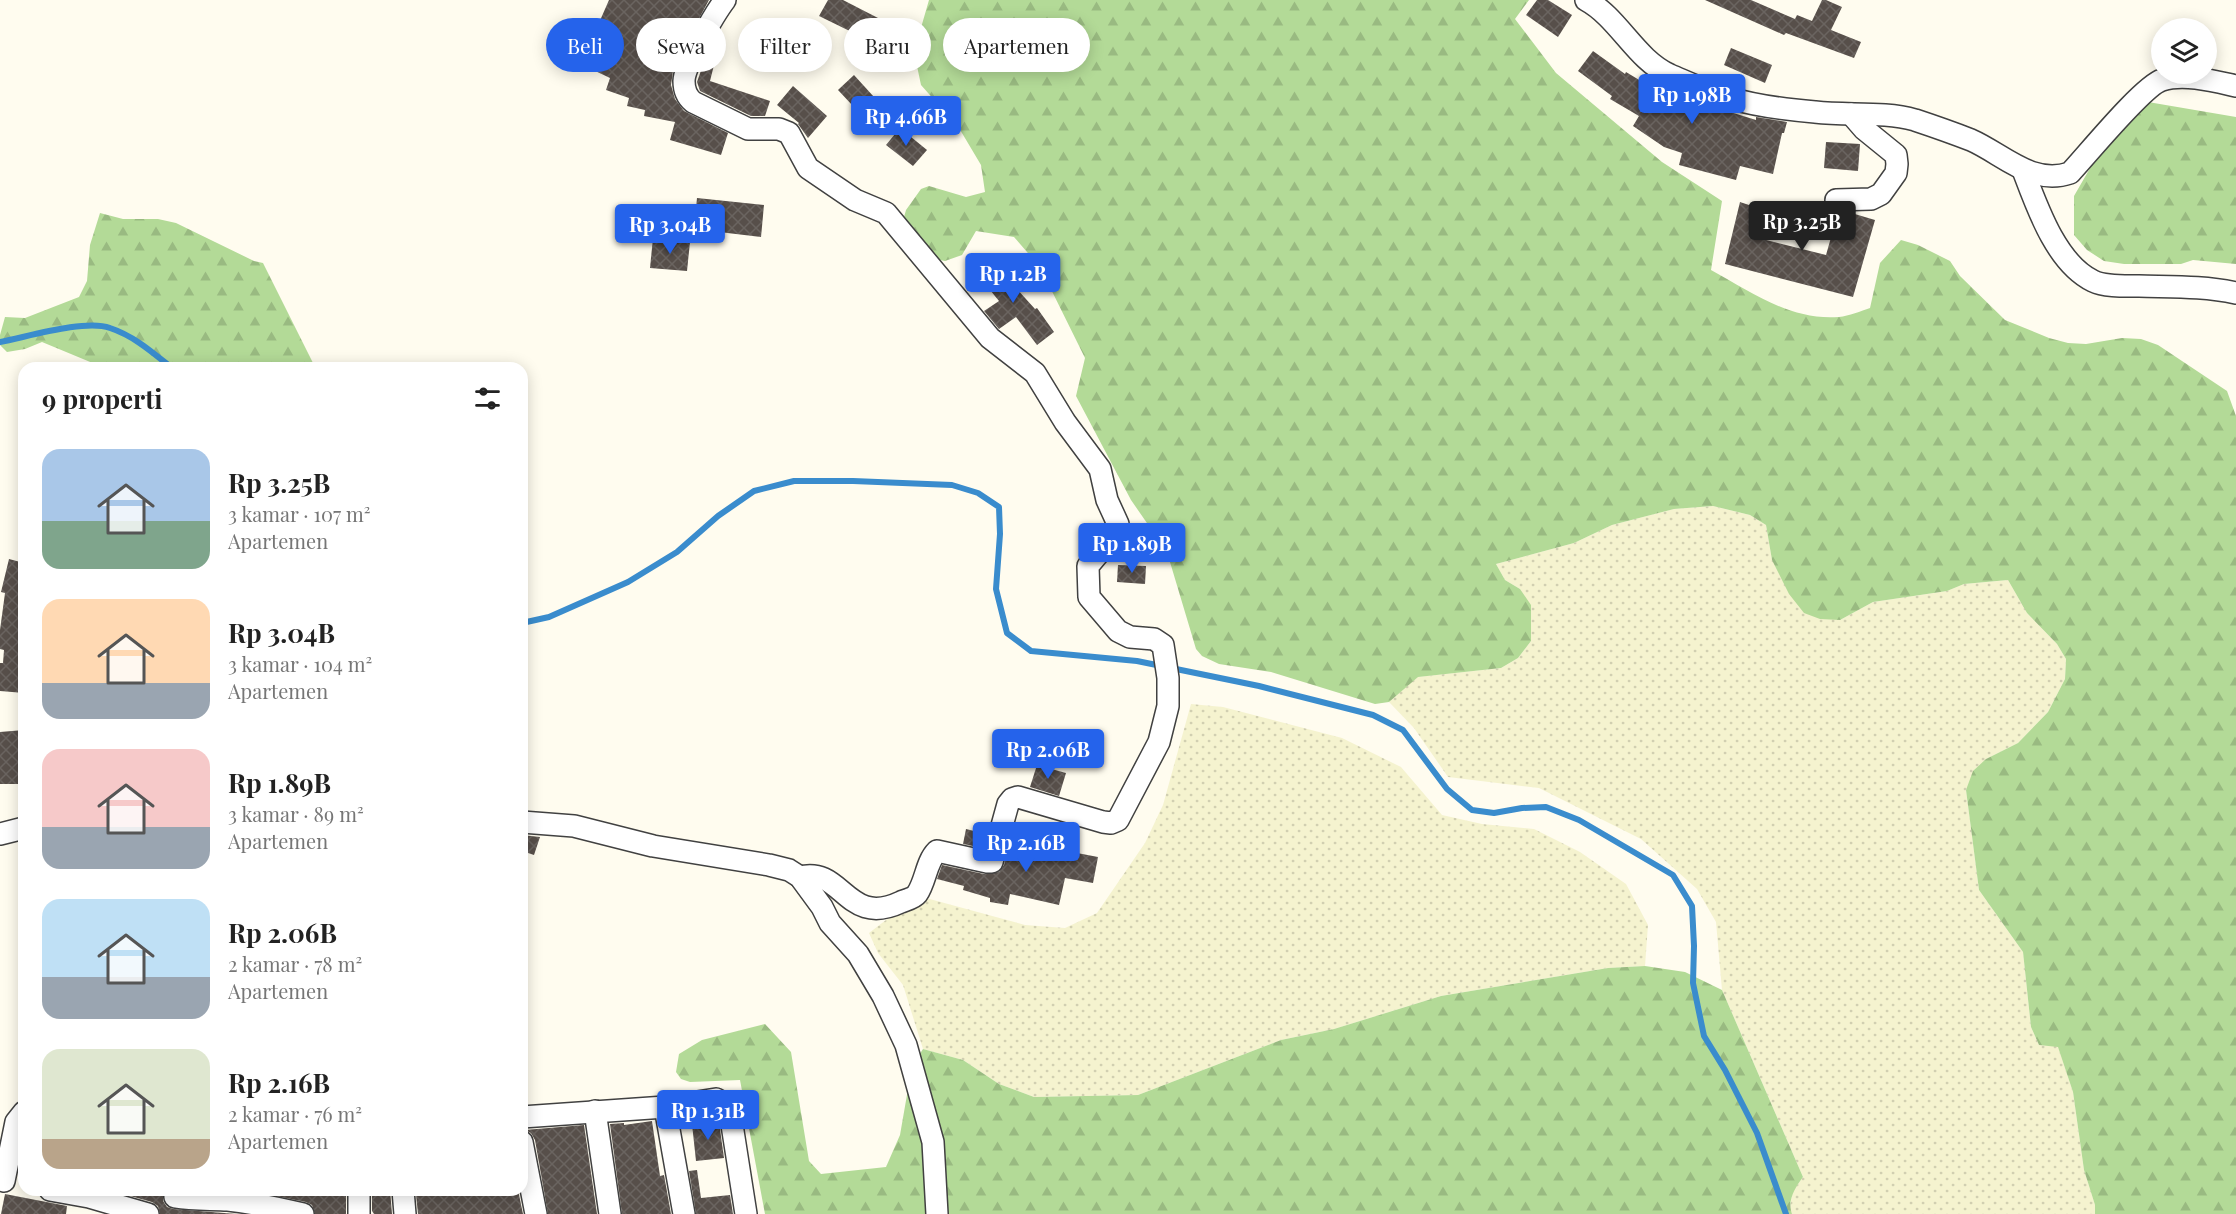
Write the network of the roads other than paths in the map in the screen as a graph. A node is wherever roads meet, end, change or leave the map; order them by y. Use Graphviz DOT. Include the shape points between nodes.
graph roads {
  1 [pos="725,0"];
  2 [pos="1586,0"];
  3 [pos="2236,86"];
  4 [pos="1851,114"];
  5 [pos="2023,170"];
  6 [pos="1836,200"];
  7 [pos="2236,293"];
  8 [pos="528,822"];
  9 [pos="18,830"];
  10 [pos="0,834"];
  11 [pos="800,877"];
  12 [pos="665,1107"];
  13 [pos="595,1112"];
  14 [pos="528,1117"];
  15 [pos="18,1120"];
  16 [pos="528,1173"];
  17 [pos="9,1182"];
  18 [pos="97,1196"];
  19 [pos="359,1196"];
  20 [pos="404,1196"];
  21 [pos="262,1197"];
  22 [pos="175,1200"];
  23 [pos="148,1214"];
  24 [pos="303,1214"];
  25 [pos="359,1214"];
  26 [pos="405,1214"];
  27 [pos="536,1214"];
  28 [pos="610,1214"];
  29 [pos="684,1214"];
  30 [pos="746,1214"];
  31 [pos="937,1214"];
  1 -- 11 [label="street" via="685,73 684,90 688,97 744,128 789,133 808,168 855,200 886,213 990,338 1035,374 1100,469 1118,524 1114,535 1088,566 1089,597 1118,631 1130,637 1154,639 1163,645 1168,678 1168,706 1159,742 1118,820 1103,822 1018,796 1008,804 992,862 936,851 916,894 879,910 854,902 822,877"];
  2 -- 4 [label="street" via="1608,15 1631,45 1668,74 1730,98"];
  3 -- 5 [label="street" via="2183,78 2161,80 2139,97 2070,173 2045,177"];
  4 -- 5 [label="street" via="1913,120 1972,141"];
  4 -- 6 [label="street" via="1896,155 1898,164 1881,194 1871,199"];
  5 -- 7 [label="street" via="2038,212 2069,264 2094,282"];
  8 -- 11 [label="street" via="574,826 653,846 789,870"];
  9 -- 10 [label="street"];
  11 -- 31 [label="street" via="830,923 858,954 884,996 906,1045 933,1142"];
  12 -- 13 [label="street"];
  12 -- 29 [label="street"];
  12 -- 30 [label="street" via="716,1099 725,1104 730,1112"];
  13 -- 14 [label="street"];
  13 -- 28 [label="street"];
  15 -- 17 [label="street"];
  16 -- 27 [label="street"];
  18 -- 23 [label="street"];
  19 -- 25 [label="street"];
  20 -- 26 [label="street"];
  21 -- 22 [label="street"];
  21 -- 24 [label="street"];
}
